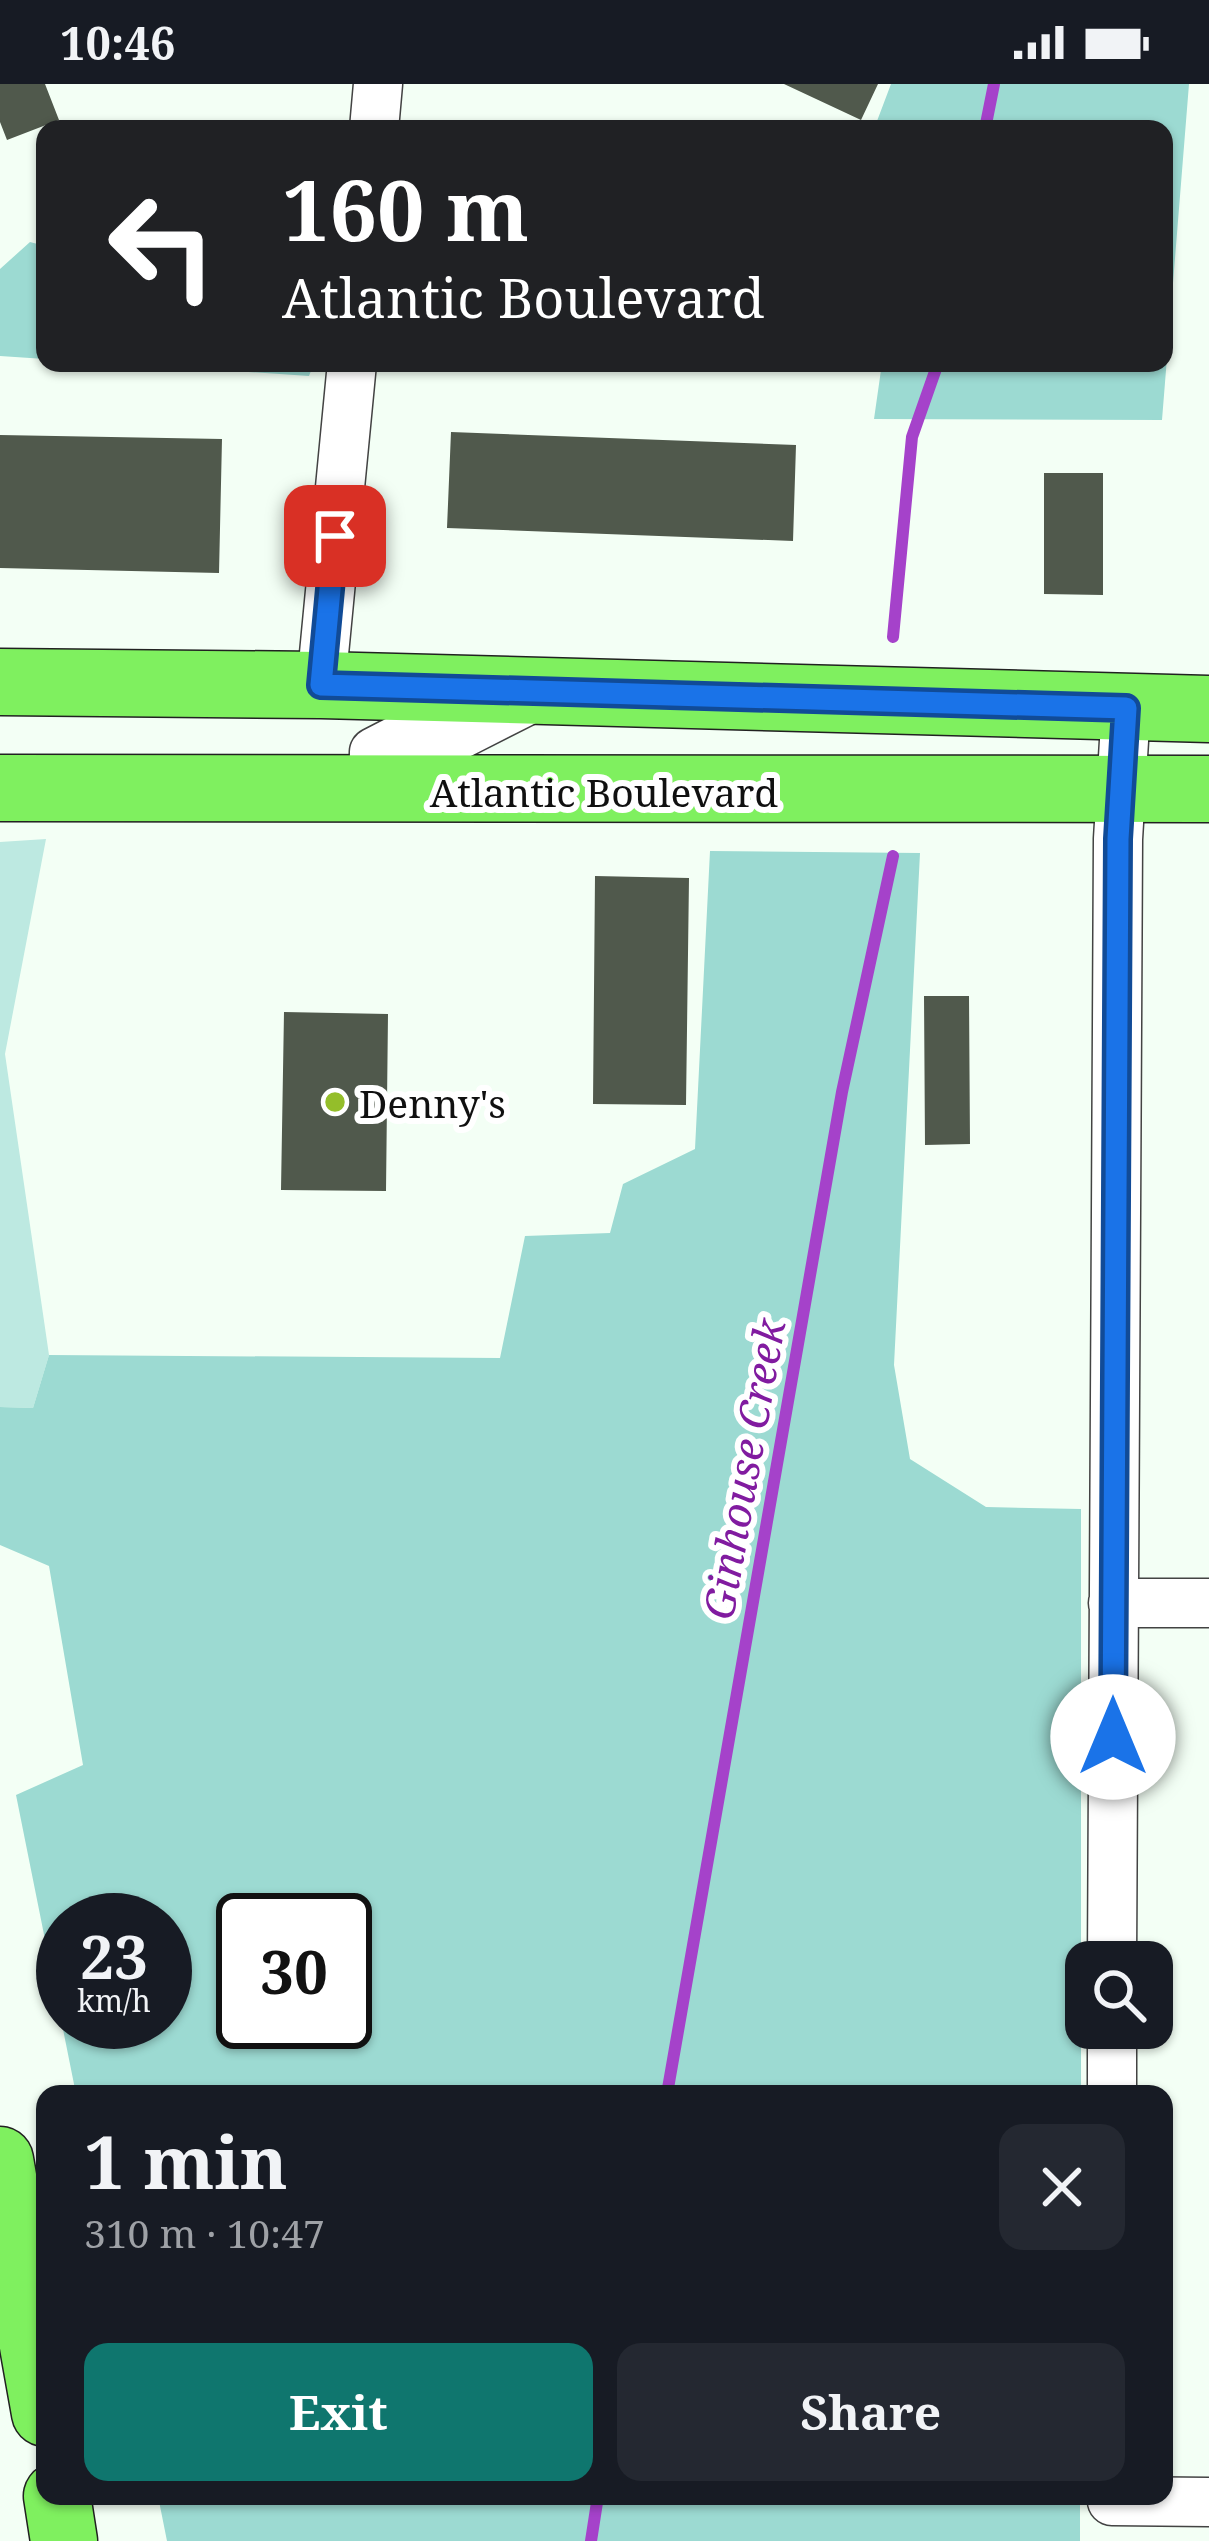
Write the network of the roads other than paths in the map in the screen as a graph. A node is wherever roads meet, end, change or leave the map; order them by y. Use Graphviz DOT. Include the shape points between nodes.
graph roads {
  1 [pos="378,84"];
  2 [pos="375,120"];
  3 [pos="351,372"];
  4 [pos="0,682"];
  5 [pos="321,685"];
  6 [pos="544,692"];
  7 [pos="1126,708"];
  8 [pos="1209,709"];
  9 [pos="3,789"];
  10 [pos="1209,789"];
  11 [pos="373,790"];
  12 [pos="1121,790"];
  13 [pos="1113,1603"];
  14 [pos="1209,1603"];
  15 [pos="1112,1941"];
  16 [pos="1112,2049"];
  17 [pos="1112,2085"];
  18 [pos="0,2160"];
  19 [pos="36,2362"];
  20 [pos="1209,2501"];
  21 [pos="58,2505"];
  22 [pos="1112,2513"];
  23 [pos="64,2541"];
  1 -- 2 [label="street"];
  3 -- 5 [label="street"];
  4 -- 5 [label="highway"];
  5 -- 6 [label="highway"];
  6 -- 7 [label="highway"];
  6 -- 11 [label="street" via="460,734 406,735 374,752"];
  7 -- 8 [label="highway"];
  7 -- 12 [label="street"];
  9 -- 11 [label="highway, Atlantic Boulevard"];
  10 -- 12 [label="highway, Atlantic Boulevard"];
  11 -- 12 [label="highway, Atlantic Boulevard"];
  12 -- 13 [label="street"];
  13 -- 14 [label="street"];
  13 -- 15 [label="street"];
  16 -- 17 [label="street"];
  18 -- 19 [label="highway"];
  20 -- 22 [label="street"];
  21 -- 23 [label="highway"];
}
